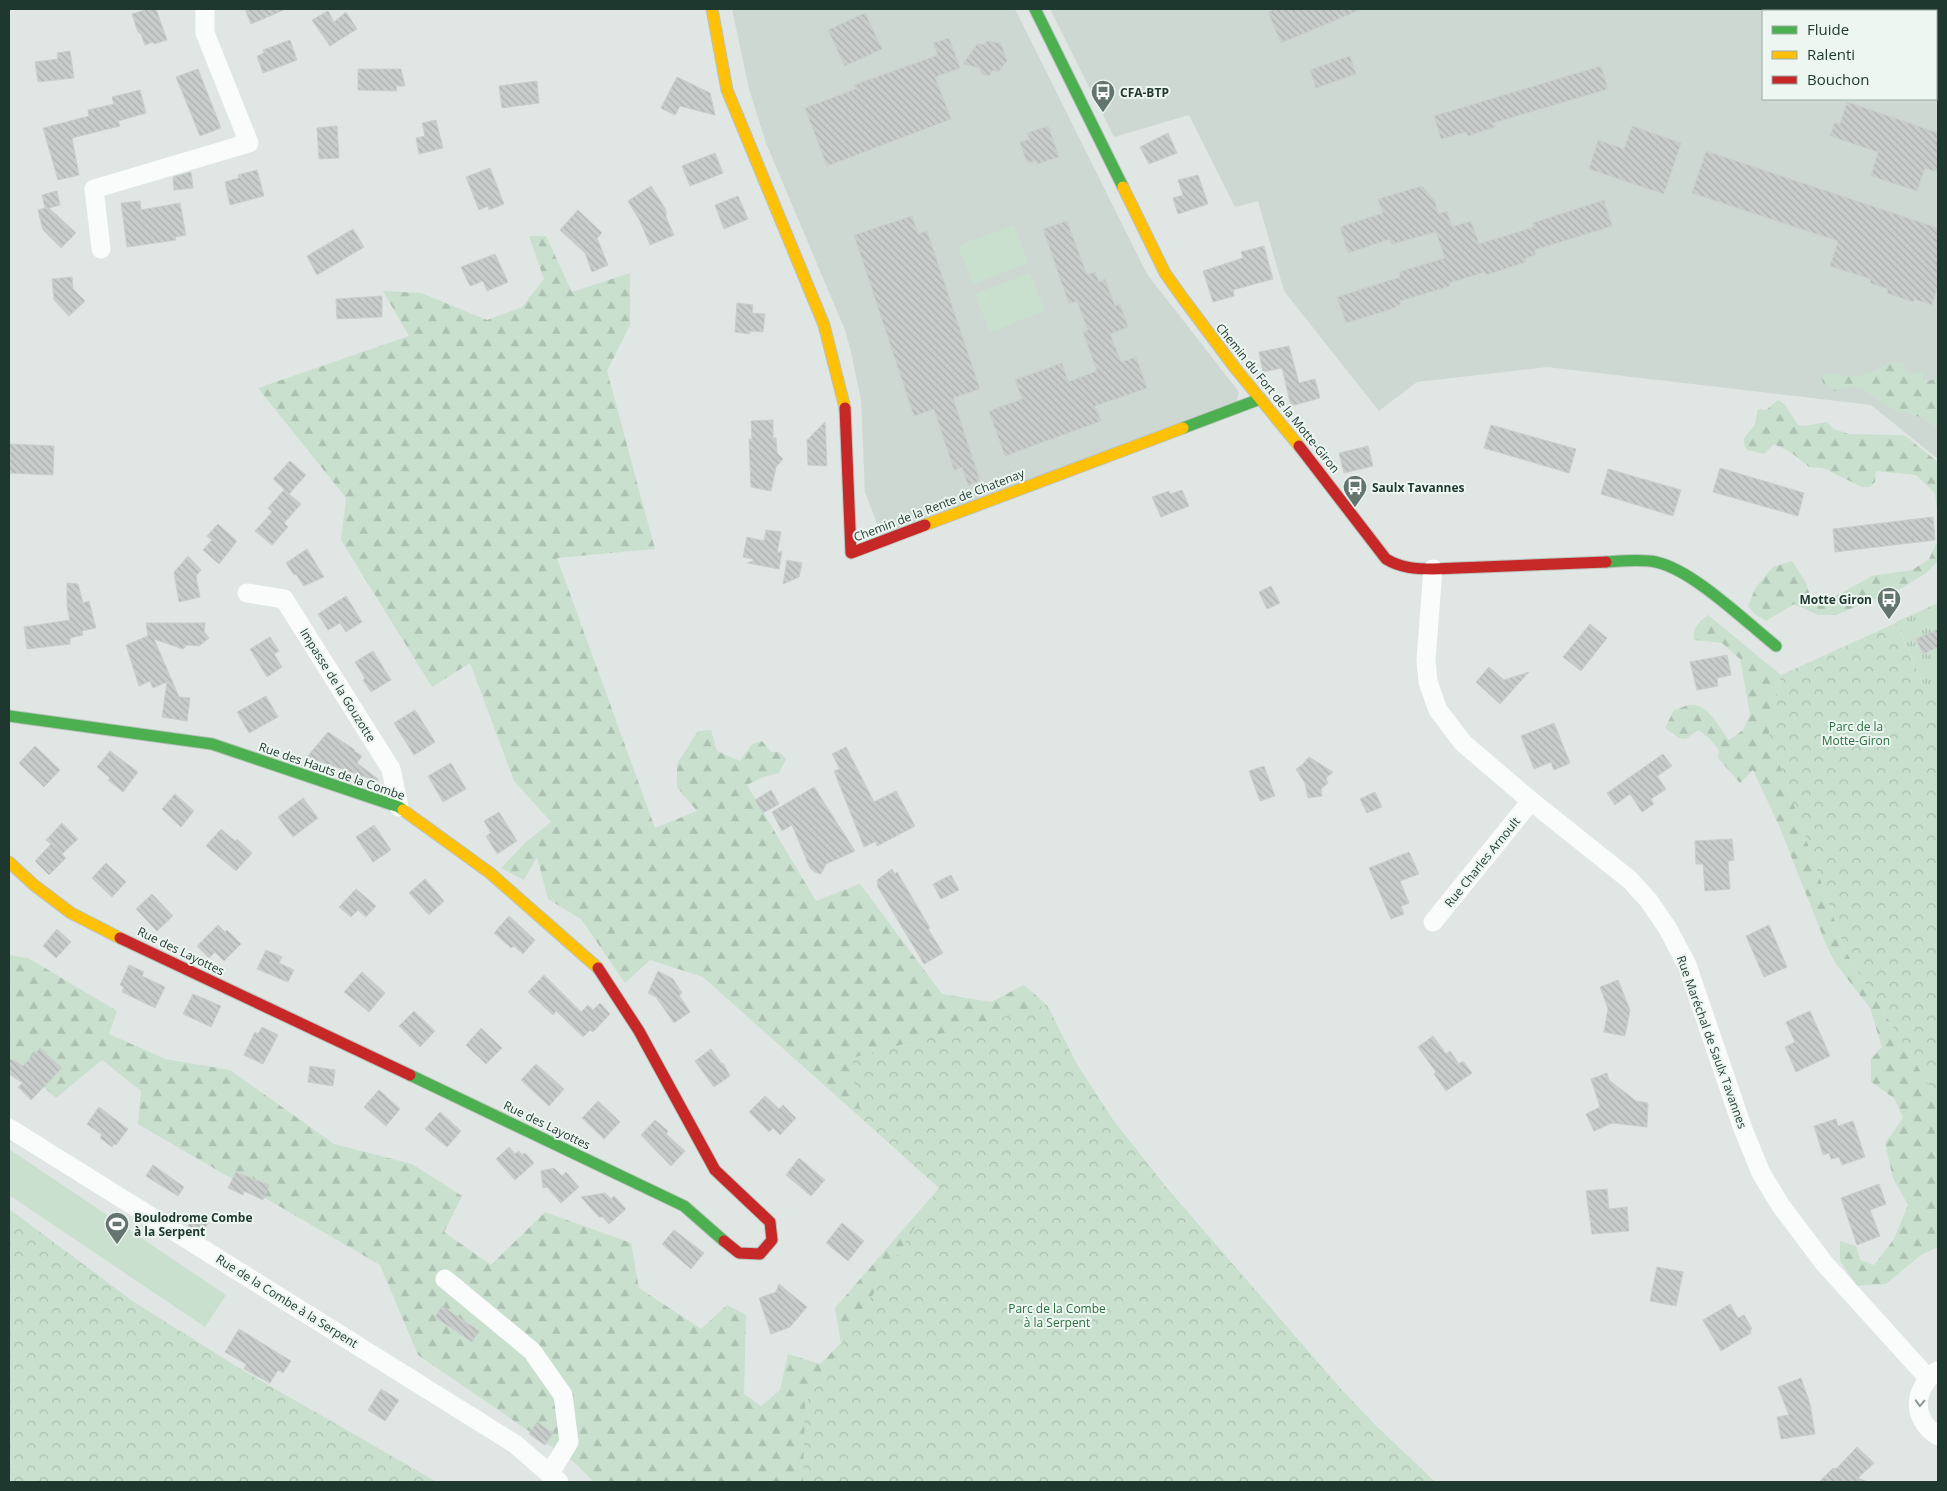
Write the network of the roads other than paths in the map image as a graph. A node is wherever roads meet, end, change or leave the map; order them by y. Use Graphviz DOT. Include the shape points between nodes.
graph roads {
  1 [pos="205,9"];
  2 [pos="712,9"];
  3 [pos="1035,9"];
  4 [pos="101,249"];
  5 [pos="1260,399"];
  6 [pos="1433,569"];
  7 [pos="247,593"];
  8 [pos="1776,646"];
  9 [pos="9,716"];
  10 [pos="1531,801"];
  11 [pos="399,807"];
  12 [pos="9,862"];
  13 [pos="1433,922"];
  14 [pos="596,965"];
  15 [pos="9,1128"];
  16 [pos="445,1279"];
  17 [pos="1933,1374"];
  18 [pos="1938,1436"];
  19 [pos="555,1478"];
  1 -- 4 [label="street" via="205,33 249,142 94,188"];
  2 -- 5 [label="street, Chemin de la Rente de Chatenay" via="727,90 824,325 845,408 851,553"];
  3 -- 5 [label="street, Chemin du Fort de la Motte-Giron" via="1165,274"];
  5 -- 6 [label="street, Chemin du Fort de la Motte-Giron" via="1386,559 1394,565"];
  6 -- 8 [label="street, Chemin du Fort de la Motte-Giron" via="1656,562 1697,582"];
  6 -- 10 [label="street, Rue Maréchal de Saulx Tavannes" via="1426,660 1428,682 1438,710 1463,742"];
  7 -- 11 [label="street, Impasse de la Gouzotte" via="284,599 391,769"];
  9 -- 11 [label="street, Rue des Hauts de la Combe" via="212,744"];
  10 -- 13 [label="street, Rue Charles Arnoult"];
  10 -- 17 [label="street, Rue Maréchal de Saulx Tavannes" via="1630,880 1649,901 1687,965 1742,1129 1761,1173 1781,1206 1824,1263"];
  11 -- 14 [label="street, Rue des Hauts de la Combe" via="490,873"];
  12 -- 14 [label="street, Rue des Layottes" via="55,903 82,919 684,1206 739,1253 760,1254 772,1240 770,1222 715,1170 639,1030"];
  15 -- 19 [label="street, Rue de la Combe à la Serpent" via="515,1444"];
  16 -- 19 [label="street" via="532,1351 563,1395 570,1442"];
  17 -- 18 [label="street, Rue Maréchal de Saulx Tavannes, one-way" via="1922,1388 1919,1411 1923,1422"];
}
